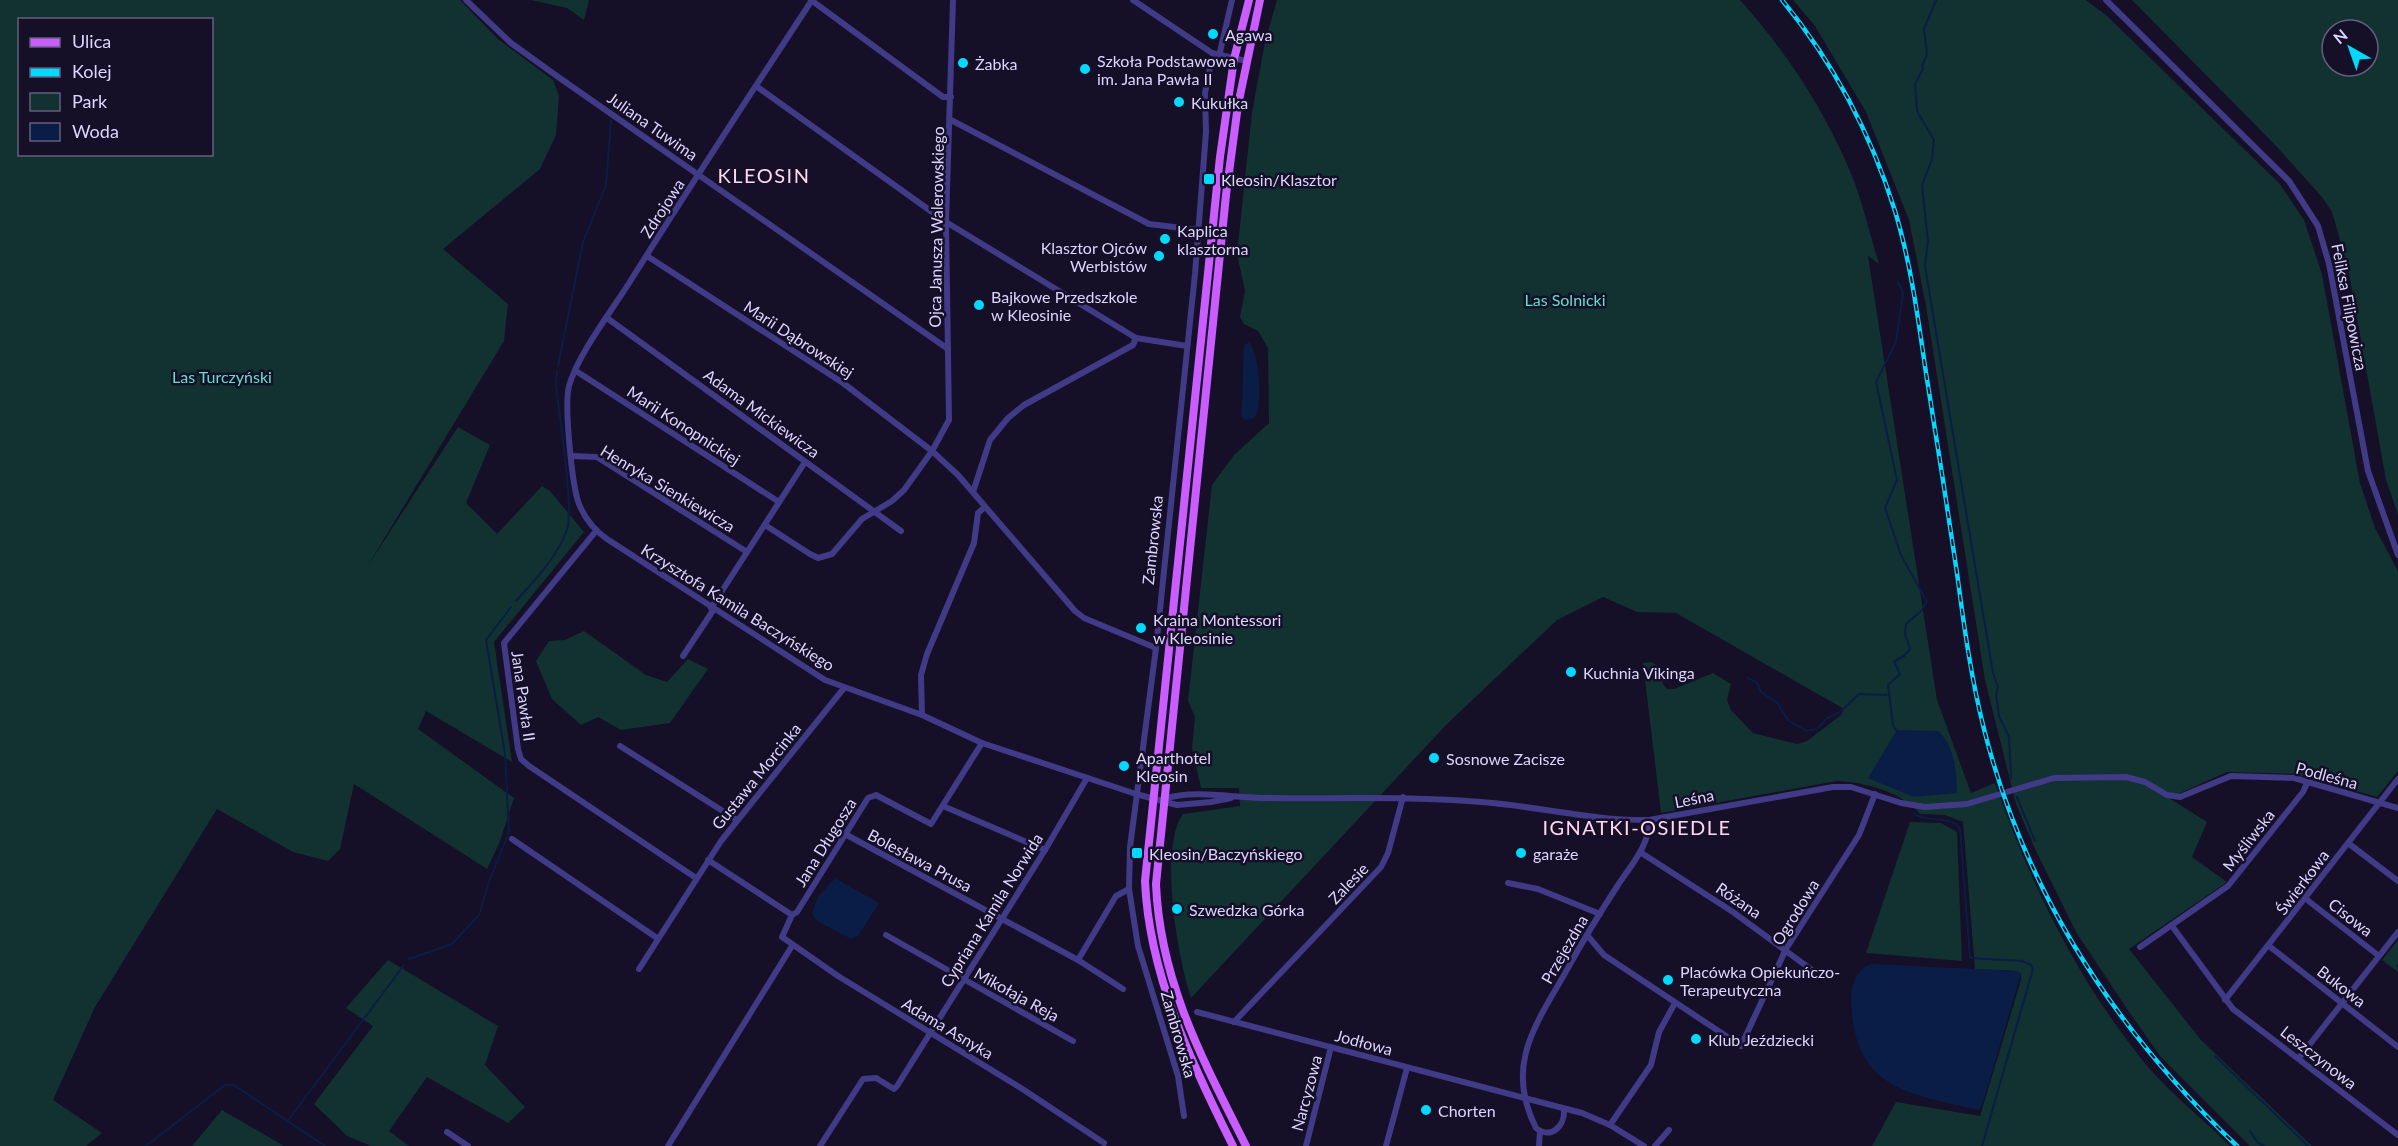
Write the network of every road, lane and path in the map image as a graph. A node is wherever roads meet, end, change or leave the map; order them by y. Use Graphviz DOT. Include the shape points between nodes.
graph roads {
  1 [pos="812,0"];
  2 [pos="953,0"];
  3 [pos="1133,0"];
  4 [pos="1232,0"];
  5 [pos="1249,0"];
  6 [pos="1260,0"];
  7 [pos="2106,0"];
  8 [pos="470,1"];
  9 [pos="1218,56"];
  10 [pos="1234,59"];
  11 [pos="1246,61"];
  12 [pos="756,86"];
  13 [pos="951,98"];
  14 [pos="951,120"];
  15 [pos="699,175"];
  16 [pos="946,222"];
  17 [pos="1198,230"];
  18 [pos="647,255"];
  19 [pos="607,318"];
  20 [pos="1136,338"];
  21 [pos="1187,346"];
  22 [pos="948,349"];
  23 [pos="576,371"];
  24 [pos="932,451"];
  25 [pos="572,456"];
  26 [pos="805,462"];
  27 [pos="973,492"];
  28 [pos="778,502"];
  29 [pos="985,507"];
  30 [pos="875,511"];
  31 [pos="765,525"];
  32 [pos="596,531"];
  33 [pos="901,531"];
  34 [pos="747,552"];
  35 [pos="2398,555"];
  36 [pos="713,608"];
  37 [pos="1156,648"];
  38 [pos="683,656"];
  39 [pos="844,688"];
  40 [pos="922,715"];
  41 [pos="982,743"];
  42 [pos="620,746"];
  43 [pos="1087,778"];
  44 [pos="2398,779"];
  45 [pos="2307,783"];
  46 [pos="1136,794"];
  47 [pos="1875,794"];
  48 [pos="1152,797"];
  49 [pos="1403,797"];
  50 [pos="2180,797"];
  51 [pos="1231,798"];
  52 [pos="1163,799"];
  53 [pos="2379,802"];
  54 [pos="943,806"];
  55 [pos="2398,808"];
  56 [pos="737,820"];
  57 [pos="1649,820"];
  58 [pos="845,834"];
  59 [pos="512,839"];
  60 [pos="2348,843"];
  61 [pos="1045,850"];
  62 [pos="1640,852"];
  63 [pos="708,860"];
  64 [pos="696,878"];
  65 [pos="2398,881"];
  66 [pos="1508,883"];
  67 [pos="1130,889"];
  68 [pos="2306,899"];
  69 [pos="1599,914"];
  70 [pos="792,915"];
  71 [pos="1002,919"];
  72 [pos="2172,926"];
  73 [pos="2398,932"];
  74 [pos="783,933"];
  75 [pos="886,934"];
  76 [pos="1587,935"];
  77 [pos="657,938"];
  78 [pos="792,946"];
  79 [pos="2269,946"];
  80 [pos="2140,948"];
  81 [pos="1786,949"];
  82 [pos="2379,956"];
  83 [pos="1078,960"];
  84 [pos="639,969"];
  85 [pos="1820,976"];
  86 [pos="964,980"];
  87 [pos="1123,989"];
  88 [pos="2225,1000"];
  89 [pos="1674,1003"];
  90 [pos="2342,1003"];
  91 [pos="1197,1012"];
  92 [pos="1234,1022"];
  93 [pos="930,1033"];
  94 [pos="1073,1041"];
  95 [pos="2397,1044"];
  96 [pos="1331,1047"];
  97 [pos="2299,1058"];
  98 [pos="1407,1068"];
  99 [pos="1524,1099"];
  100 [pos="1564,1110"];
  101 [pos="1184,1116"];
  102 [pos="1610,1125"];
  103 [pos="1669,1130"];
  104 [pos="1540,1131"];
  105 [pos="447,1132"];
  106 [pos="2398,1135"];
  107 [pos="1104,1143"];
  108 [pos="468,1146"];
  109 [pos="668,1146"];
  110 [pos="820,1146"];
  111 [pos="1233,1146"];
  112 [pos="1246,1146"];
  113 [pos="1306,1146"];
  114 [pos="1386,1146"];
  115 [pos="1539,1146"];
  116 [pos="1644,1146"];
  117 [pos="1655,1146"];
  1 -- 12 [label="street, Zdrojowa"];
  1 -- 13 [label="street" via="943,98"];
  2 -- 13 [label="street, Ojca Janusza Walerowskiego"];
  3 -- 9 [label="street"];
  4 -- 9 [label="street, Zambrowska"];
  5 -- 10 [label="main road, Zambrowska"];
  6 -- 11 [label="main road, Zambrowska"];
  7 -- 35 [label="street, Feliksa Filipowicza" via="2289,181 2318,226 2329,264 2368,471"];
  8 -- 15 [label="street, Juliana Tuwima" via="511,43"];
  9 -- 10 [label="street"];
  9 -- 17 [label="street, Zambrowska" via="1208,74"];
  10 -- 11 [label="street"];
  10 -- 48 [label="main road, Zambrowska" via="1220,157"];
  11 -- 52 [label="main road, Zambrowska" via="1226,195"];
  12 -- 15 [label="street, Zdrojowa"];
  12 -- 16 [label="street"];
  13 -- 14 [label="street, Ojca Janusza Walerowskiego"];
  14 -- 16 [label="street, Ojca Janusza Walerowskiego"];
  14 -- 17 [label="street" via="1149,224"];
  15 -- 18 [label="street, Zdrojowa"];
  15 -- 22 [label="street, Juliana Tuwima"];
  16 -- 20 [label="street"];
  16 -- 22 [label="street, Ojca Janusza Walerowskiego"];
  17 -- 21 [label="street, Zambrowska"];
  18 -- 19 [label="street, Zdrojowa"];
  18 -- 24 [label="street, Marii Dąbrowskiej" via="843,383"];
  19 -- 23 [label="street, Zdrojowa"];
  19 -- 26 [label="street, Adama Mickiewicza"];
  20 -- 21 [label="street"];
  20 -- 27 [label="street" via="1133,345 1061,383 1008,418 990,440"];
  21 -- 37 [label="street, Zambrowska"];
  22 -- 24 [label="street, Ojca Janusza Walerowskiego" via="949,420"];
  23 -- 25 [label="street, Krzysztofa Kamila Baczyńskiego" via="567,399"];
  23 -- 28 [label="street, Marii Konopnickiej"];
  24 -- 27 [label="street, Marii Dąbrowskiej"];
  24 -- 30 [label="street, Ojca Janusza Walerowskiego" via="904,490"];
  25 -- 32 [label="street, Krzysztofa Kamila Baczyńskiego" via="578,503"];
  25 -- 34 [label="street, Henryka Sienkiewicza" via="597,458"];
  26 -- 28 [label="street"];
  26 -- 30 [label="street, Adama Mickiewicza"];
  27 -- 29 [label="street, Marii Dąbrowskiej"];
  28 -- 31 [label="street"];
  29 -- 37 [label="street, Marii Dąbrowskiej" via="1075,611"];
  29 -- 40 [label="street" via="978,513 974,543 927,654 921,675"];
  30 -- 31 [label="street, Ojca Janusza Walerowskiego" via="862,519 827,557 810,554"];
  30 -- 33 [label="street, Adama Mickiewicza"];
  31 -- 34 [label="street"];
  32 -- 36 [label="street, Krzysztofa Kamila Baczyńskiego"];
  32 -- 64 [label="street, Jana Pawła II" via="504,643 518,749 529,766"];
  34 -- 36 [label="street"];
  36 -- 38 [label="street"];
  36 -- 39 [label="street, Krzysztofa Kamila Baczyńskiego"];
  37 -- 46 [label="street, Zambrowska"];
  39 -- 40 [label="street, Krzysztofa Kamila Baczyńskiego"];
  39 -- 56 [label="street, Gustawa Morcinka"];
  40 -- 41 [label="street, Krzysztofa Kamila Baczyńskiego"];
  41 -- 43 [label="street, Krzysztofa Kamila Baczyńskiego"];
  41 -- 54 [label="street, Jana Długosza"];
  42 -- 56 [label="street"];
  43 -- 46 [label="street, Krzysztofa Kamila Baczyńskiego"];
  43 -- 61 [label="street, Cypriana Kamila Norwida"];
  44 -- 53 [label="street, Świerkowa"];
  45 -- 50 [label="street, Podleśna" via="2294,778 2231,776"];
  45 -- 53 [label="street, Podleśna"];
  45 -- 72 [label="street, Myśliwska" via="2237,876"];
  46 -- 48 [label="street, Krzysztofa Kamila Baczyńskiego"];
  46 -- 67 [label="street, Zambrowska"];
  47 -- 50 [label="street, Leśna" via="1925,807 1966,804 2054,778 2126,777"];
  47 -- 57 [label="street, Leśna" via="1833,787"];
  47 -- 81 [label="street, Ogrodowa" via="1858,835"];
  48 -- 52 [label="street, Krzysztofa Kamila Baczyńskiego"];
  48 -- 111 [label="main road, Zambrowska" via="1146,862 1147,916 1159,971"];
  49 -- 51 [label="street, Leśna"];
  49 -- 57 [label="street, Leśna"];
  49 -- 92 [label="street, Zalesie" via="1389,853 1381,867"];
  51 -- 52 [label="street" via="1182,794"];
  51 -- 52 [label="street, Krzysztofa Kamila Baczyńskiego" via="1184,805"];
  52 -- 112 [label="main road, Zambrowska" via="1157,903 1166,962 1180,1007"];
  53 -- 55 [label="street, Podleśna"];
  53 -- 60 [label="street, Świerkowa"];
  54 -- 58 [label="street, Jana Długosza" via="931,824 876,795 868,798"];
  54 -- 61 [label="street"];
  56 -- 63 [label="street, Gustawa Morcinka"];
  57 -- 62 [label="street, Przejezdna"];
  58 -- 70 [label="street, Jana Długosza"];
  58 -- 71 [label="street, Bolesława Prusa"];
  59 -- 77 [label="street"];
  60 -- 65 [label="street"];
  60 -- 68 [label="street, Świerkowa"];
  61 -- 71 [label="street, Cypriana Kamila Norwida"];
  62 -- 69 [label="street, Przejezdna"];
  62 -- 81 [label="street, Różana"];
  63 -- 64 [label="street, Gustawa Morcinka"];
  63 -- 70 [label="street"];
  64 -- 77 [label="street, Gustawa Morcinka"];
  66 -- 69 [label="street" via="1538,889"];
  67 -- 83 [label="street" via="1116,897"];
  67 -- 101 [label="street, Zambrowska" via="1138,946 1173,1060"];
  68 -- 79 [label="street, Świerkowa"];
  68 -- 82 [label="street, Cisowa"];
  69 -- 76 [label="street, Przejezdna"];
  70 -- 74 [label="street, Jana Długosza"];
  71 -- 83 [label="street, Bolesława Prusa"];
  71 -- 86 [label="street, Cypriana Kamila Norwida"];
  72 -- 80 [label="street, Myśliwska"];
  72 -- 88 [label="street"];
  73 -- 82 [label="street"];
  74 -- 78 [label="street, Adama Asnyka" via="784,940"];
  75 -- 86 [label="street, Mikołaja Reja"];
  76 -- 89 [label="street" via="1604,955"];
  76 -- 99 [label="street, Przejezdna" via="1528,1040"];
  77 -- 84 [label="street, Gustawa Morcinka"];
  78 -- 93 [label="street, Adama Asnyka"];
  78 -- 109 [label="street"];
  79 -- 88 [label="street, Świerkowa"];
  79 -- 90 [label="street, Bukowa"];
  81 -- 85 [label="street, Różana"];
  81 -- 89 [label="street, Ogrodowa" via="1740,1046"];
  82 -- 90 [label="street"];
  83 -- 87 [label="street, Bolesława Prusa"];
  86 -- 93 [label="street, Cypriana Kamila Norwida"];
  86 -- 94 [label="street, Mikołaja Reja"];
  88 -- 97 [label="street, Leszczynowa"];
  89 -- 102 [label="street" via="1659,1032 1651,1065"];
  90 -- 95 [label="street, Bukowa"];
  90 -- 97 [label="street"];
  91 -- 92 [label="street, Jodłowa"];
  92 -- 96 [label="street, Jodłowa"];
  93 -- 107 [label="street, Adama Asnyka"];
  93 -- 110 [label="street, Cypriana Kamila Norwida" via="894,1089 876,1078 863,1079"];
  96 -- 98 [label="street, Jodłowa"];
  96 -- 113 [label="street, Narcyzowa"];
  97 -- 106 [label="street, Leszczynowa"];
  98 -- 99 [label="street, Jodłowa"];
  98 -- 114 [label="street"];
  99 -- 100 [label="street, Jodłowa"];
  99 -- 104 [label="street"];
  100 -- 102 [label="street, Jodłowa"];
  100 -- 104 [label="street" via="1559,1128 1553,1132"];
  102 -- 116 [label="street"];
  103 -- 117 [label="street"];
  104 -- 115 [label="street"];
  105 -- 108 [label="street"];
}
